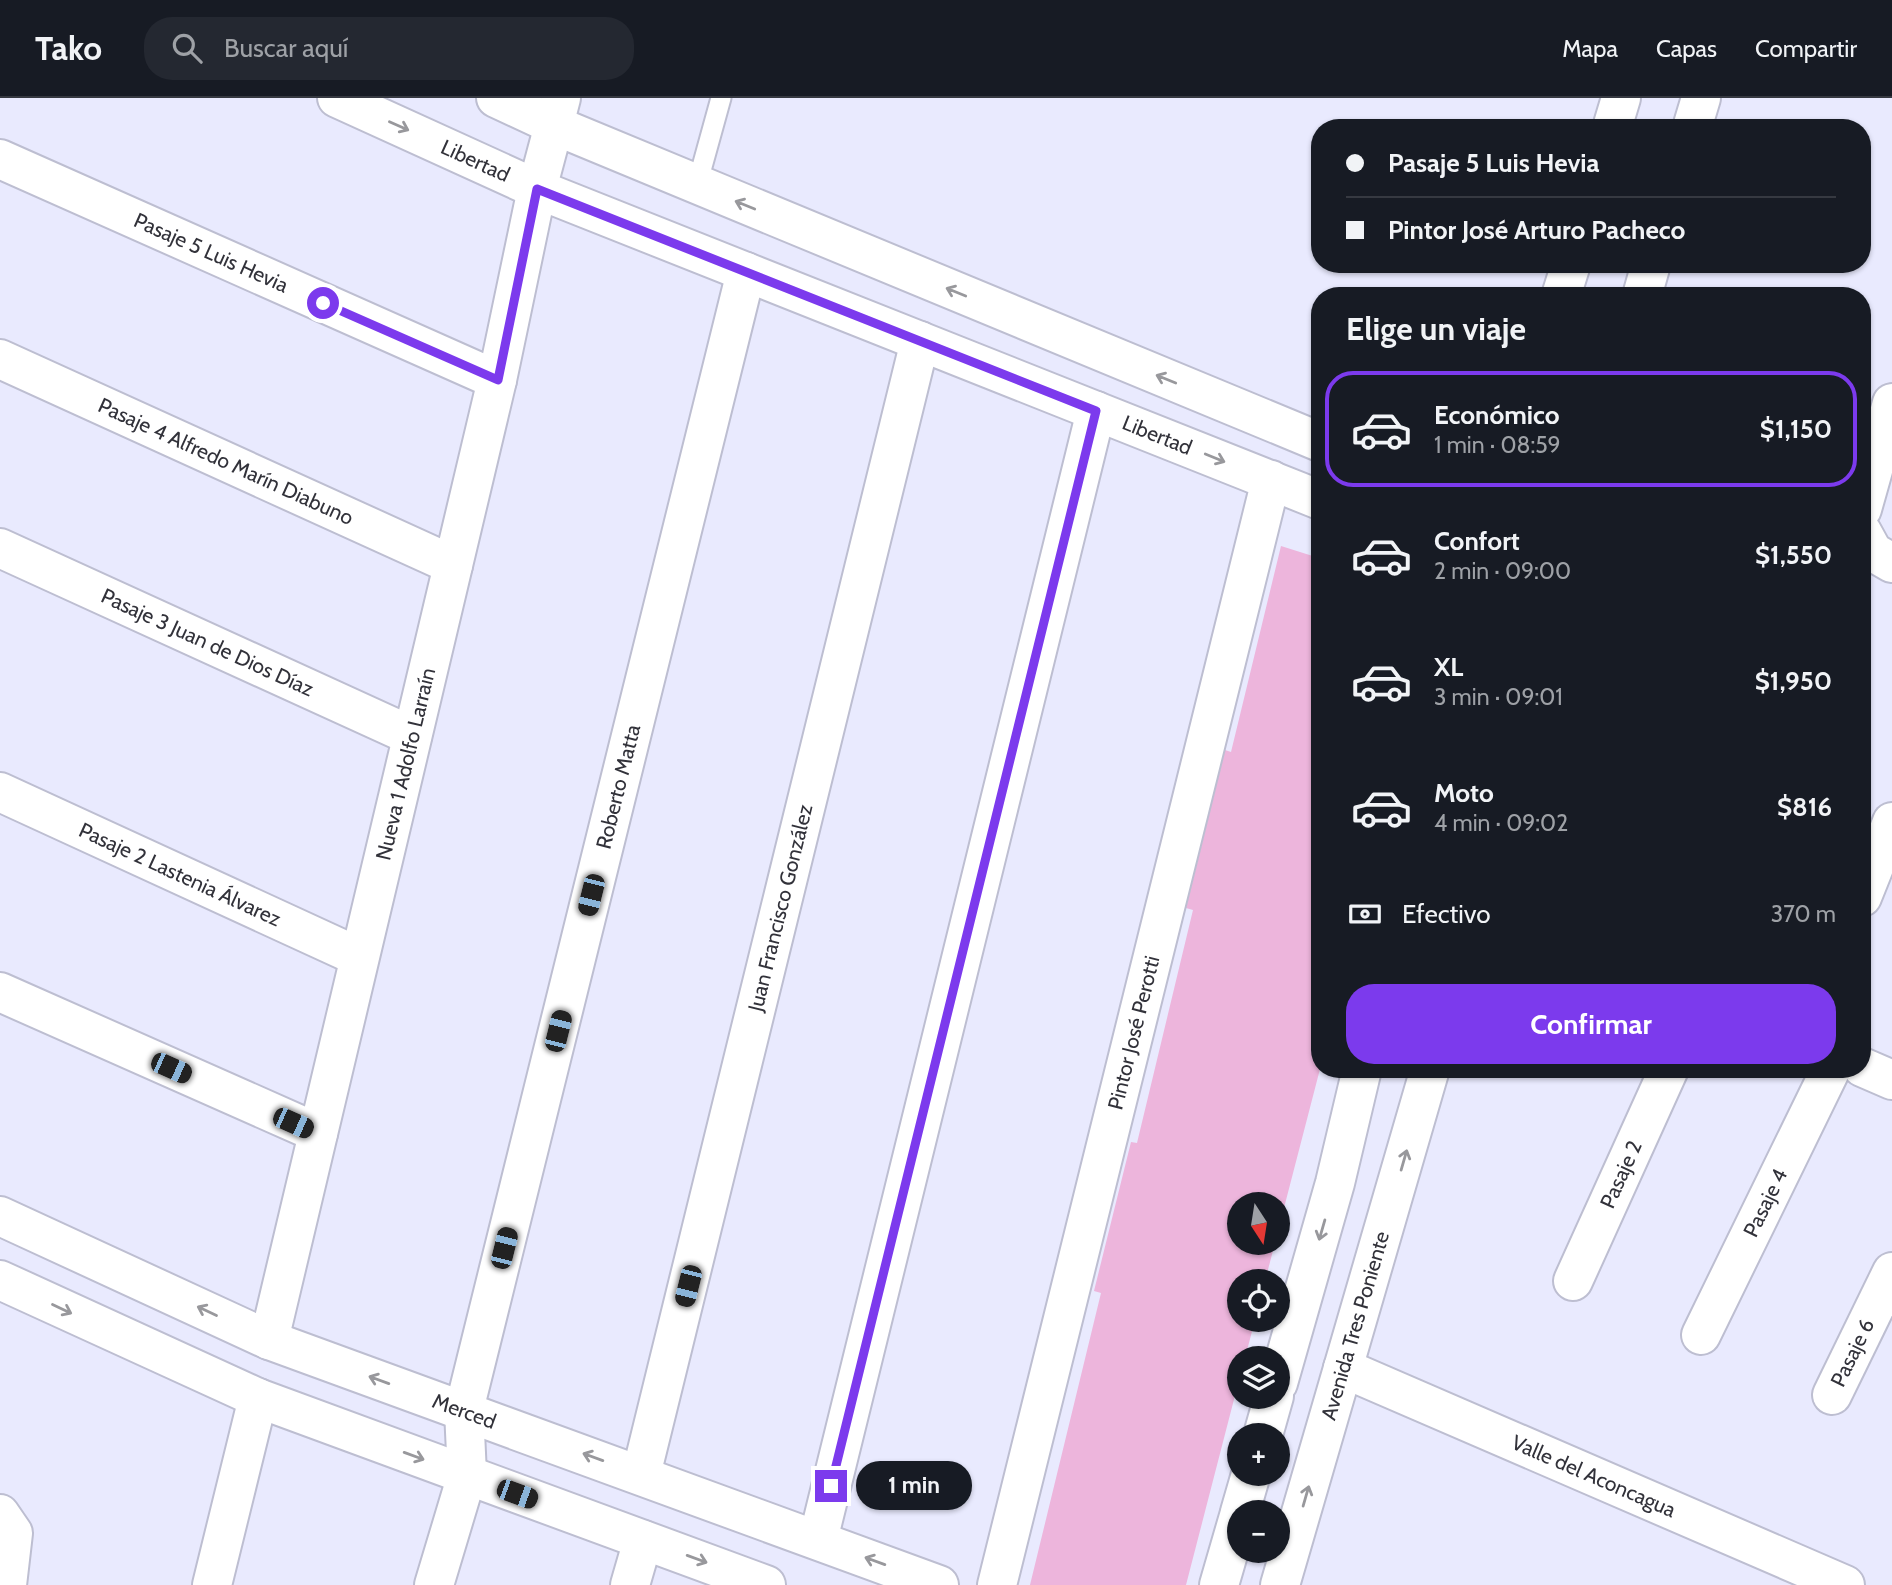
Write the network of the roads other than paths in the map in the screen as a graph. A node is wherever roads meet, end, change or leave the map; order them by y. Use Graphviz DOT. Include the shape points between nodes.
graph roads {
  1 [pos="337,98"];
  2 [pos="496,98"];
  3 [pos="721,98"];
  4 [pos="1621,98"];
  5 [pos="1701,98"];
  6 [pos="558,112"];
  7 [pos="1615,119"];
  8 [pos="1695,119"];
  9 [pos="0,159"];
  10 [pos="697,185"];
  11 [pos="537,189"];
  12 [pos="746,272"];
  13 [pos="920,341"];
  14 [pos="0,359"];
  15 [pos="498,380"];
  16 [pos="1892,403"];
  17 [pos="1096,411"];
  18 [pos="1311,438"];
  19 [pos="1271,480"];
  20 [pos="1311,496"];
  21 [pos="1871,530"];
  22 [pos="0,548"];
  23 [pos="453,565"];
  24 [pos="412,736"];
  25 [pos="0,792"];
  26 [pos="1892,822"];
  27 [pos="1871,874"];
  28 [pos="359,957"];
  29 [pos="0,992"];
  30 [pos="1871,1071"];
  31 [pos="1360,1078"];
  32 [pos="1427,1078"];
  33 [pos="1665,1078"];
  34 [pos="1826,1078"];
  35 [pos="1892,1080"];
  36 [pos="318,1133"];
  37 [pos="1335,1183"];
  38 [pos="1393,1198"];
  39 [pos="0,1216"];
  40 [pos="1892,1272"];
  41 [pos="0,1280"];
  42 [pos="1573,1281"];
  43 [pos="1701,1335"];
  44 [pos="269,1340"];
  45 [pos="1289,1346"];
  46 [pos="1343,1368"];
  47 [pos="1832,1395"];
  48 [pos="258,1398"];
  49 [pos="464,1410"];
  50 [pos="467,1475"];
  51 [pos="641,1475"];
  52 [pos="4,1518"];
  53 [pos="643,1540"];
  54 [pos="818,1540"];
  55 [pos="1227,1558"];
  56 [pos="7,1585"];
  57 [pos="212,1585"];
  58 [pos="435,1585"];
  59 [pos="630,1585"];
  60 [pos="766,1585"];
  61 [pos="939,1585"];
  62 [pos="997,1585"];
  63 [pos="1219,1585"];
  64 [pos="1280,1585"];
  65 [pos="1845,1585"];
  1 -- 11 [label="street, Libertad, one-way"];
  2 -- 6 [label="street"];
  3 -- 10 [label="lane"];
  4 -- 7 [label="street"];
  5 -- 8 [label="street"];
  6 -- 10 [label="street"];
  6 -- 11 [label="street, Nueva 1 Adolfo Larraín"];
  9 -- 15 [label="street, Pasaje 5 Luis Hevia"];
  18 -- 10 [label="street, one-way"];
  11 -- 12 [label="street, Libertad"];
  11 -- 15 [label="street, Nueva 1 Adolfo Larraín"];
  12 -- 13 [label="street, Libertad"];
  12 -- 49 [label="street, Roberto Matta"];
  13 -- 17 [label="street, Libertad"];
  13 -- 51 [label="street, Juan Francisco González"];
  14 -- 23 [label="street, Pasaje 4 Alfredo Marín Diabuno"];
  15 -- 23 [label="street, Nueva 1 Adolfo Larraín"];
  16 -- 21 [label="street"];
  17 -- 19 [label="street, Libertad, one-way"];
  17 -- 54 [label="street"];
  19 -- 20 [label="street, Libertad"];
  19 -- 62 [label="street, Pintor José Perotti"];
  22 -- 24 [label="street, Pasaje 3 Juan de Dios Díaz"];
  23 -- 24 [label="street, Nueva 1 Adolfo Larraín"];
  24 -- 28 [label="street, Nueva 1 Adolfo Larraín"];
  25 -- 28 [label="street, Pasaje 2 Lastenia Álvarez"];
  26 -- 27 [label="street"];
  28 -- 36 [label="street, Nueva 1 Adolfo Larraín"];
  29 -- 36 [label="street"];
  30 -- 35 [label="street"];
  31 -- 37 [label="street"];
  38 -- 32 [label="street, Avenida Tres Poniente, one-way"];
  33 -- 42 [label="street, Pasaje 2"];
  34 -- 43 [label="street, Pasaje 4"];
  36 -- 44 [label="street, Nueva 1 Adolfo Larraín"];
  37 -- 38 [label="street"];
  37 -- 45 [label="street, one-way"];
  38 -- 46 [label="street, Avenida Tres Poniente"];
  44 -- 39 [label="street, Merced, one-way"];
  40 -- 47 [label="street, Pasaje 6"];
  41 -- 48 [label="street, one-way"];
  49 -- 44 [label="street, Merced, one-way"];
  64 -- 46 [label="street, Avenida Tres Poniente, one-way"];
  46 -- 65 [label="street, Valle del Aconcagua"];
  48 -- 50 [label="street, one-way"];
  48 -- 57 [label="street"];
  49 -- 50 [label="street, Roberto Matta"];
  51 -- 49 [label="street, Merced, one-way"];
  50 -- 53 [label="street"];
  50 -- 58 [label="street, Roberto Matta"];
  51 -- 54 [label="street, Merced"];
  52 -- 56 [label="street" via="12,1545"];
  53 -- 59 [label="street"];
  53 -- 60 [label="street, one-way"];
  61 -- 54 [label="street, Merced, one-way"];
  55 -- 63 [label="street"];
}
